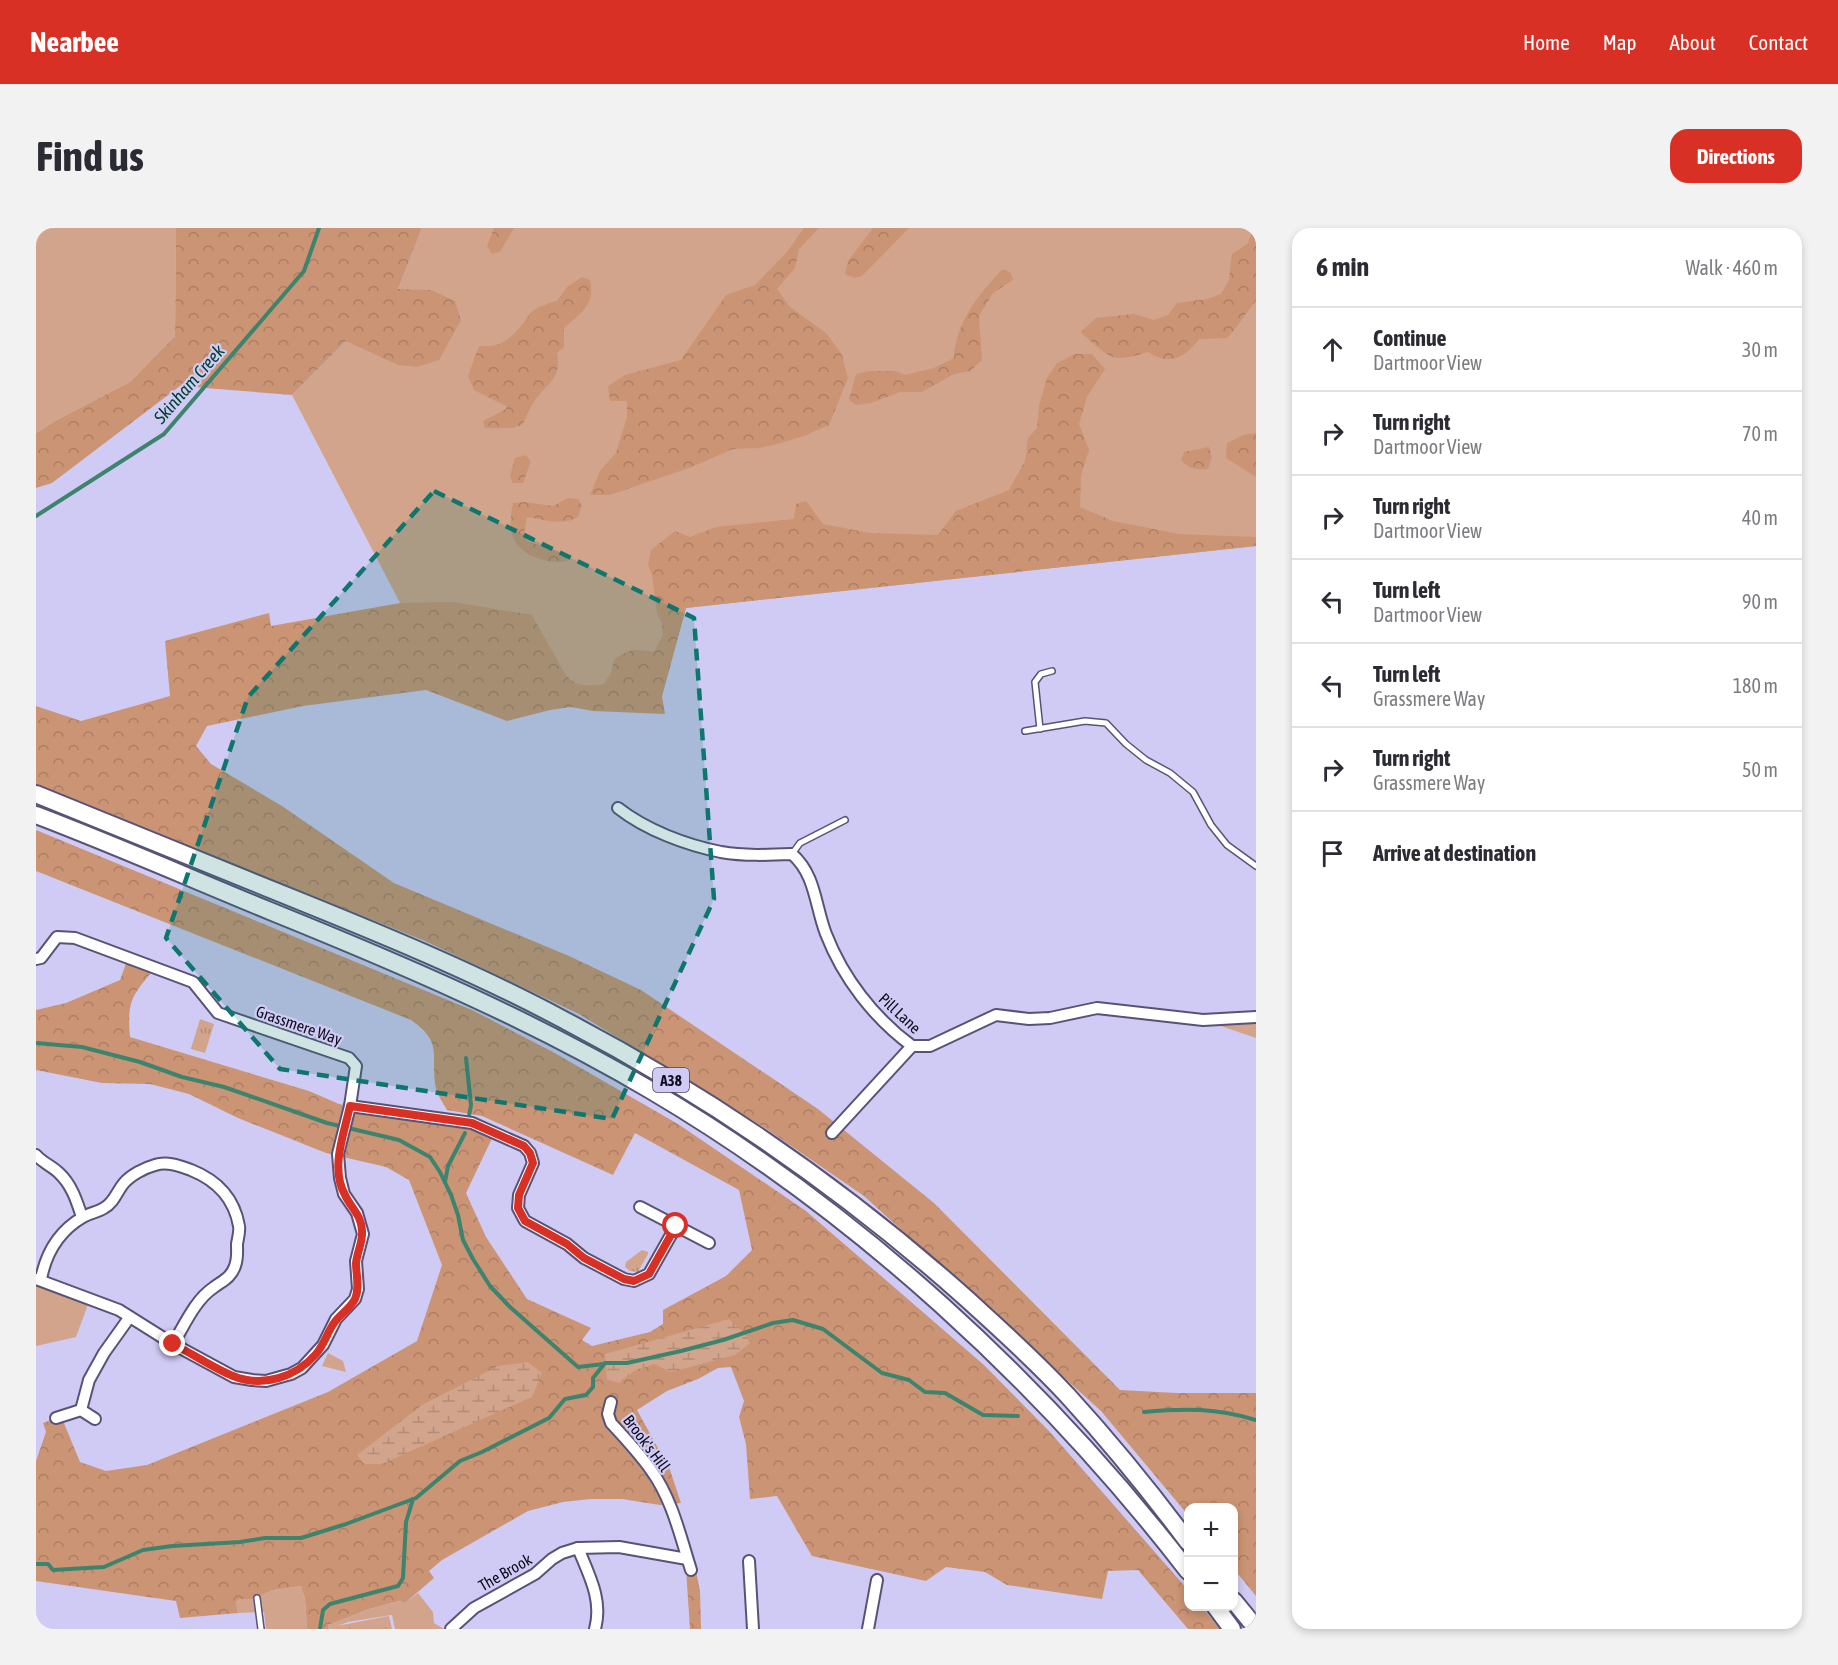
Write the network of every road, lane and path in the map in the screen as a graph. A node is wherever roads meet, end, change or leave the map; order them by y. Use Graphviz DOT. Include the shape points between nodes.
graph roads {
  1 [pos="1052,671"];
  2 [pos="1040,729"];
  3 [pos="1025,731"];
  4 [pos="36,794"];
  5 [pos="618,808"];
  6 [pos="36,815"];
  7 [pos="845,820"];
  8 [pos="792,854"];
  9 [pos="1256,866"];
  10 [pos="36,959"];
  11 [pos="1256,1017"];
  12 [pos="912,1046"];
  13 [pos="350,1106"];
  14 [pos="832,1133"];
  15 [pos="36,1155"];
  16 [pos="640,1207"];
  17 [pos="82,1218"];
  18 [pos="676,1226"];
  19 [pos="709,1243"];
  20 [pos="38,1279"];
  21 [pos="129,1318"];
  22 [pos="173,1344"];
  23 [pos="611,1402"];
  24 [pos="81,1410"];
  25 [pos="56,1418"];
  26 [pos="95,1419"];
  27 [pos="1184,1537"];
  28 [pos="578,1548"];
  29 [pos="749,1561"];
  30 [pos="689,1564"];
  31 [pos="1184,1566"];
  32 [pos="877,1580"];
  33 [pos="257,1598"];
  34 [pos="1238,1606"];
  35 [pos="1219,1611"];
  36 [pos="1256,1628"];
  37 [pos="261,1629"];
  38 [pos="451,1629"];
  39 [pos="594,1629"];
  40 [pos="753,1629"];
  41 [pos="868,1629"];
  42 [pos="1232,1629"];
  1 -- 2 [label="lane" via="1041,674 1035,682"];
  2 -- 3 [label="lane"];
  2 -- 9 [label="lane" via="1085,721 1106,723 1146,760 1193,792 1227,845"];
  4 -- 27 [label="highway, A38" via="447,963 563,1019 749,1130 836,1191 1001,1330 1066,1394"];
  5 -- 8 [label="street" via="641,824 722,852"];
  6 -- 31 [label="highway, A38" via="432,978 551,1035 738,1145 827,1210 965,1326 1069,1430"];
  7 -- 8 [label="lane" via="800,843"];
  8 -- 12 [label="street, Pill Lane" via="810,878 825,931 846,972 880,1018"];
  10 -- 13 [label="street, Grassmere Way" via="57,937 75,938 193,982 218,1012 349,1058 356,1066"];
  11 -- 12 [label="street, Pill Lane" via="1203,1020 1097,1008 1050,1018 996,1015 930,1046"];
  12 -- 14 [label="street"];
  13 -- 18 [label="street" via="472,1123 524,1146 533,1163 519,1195 518,1208 525,1221 624,1279 634,1281 649,1274"];
  13 -- 22 [label="street, Grassmere Way" via="338,1154 344,1194 357,1213 363,1234 356,1261 358,1289 323,1345 291,1374 252,1380 234,1377"];
  15 -- 17 [label="street" via="67,1183"];
  16 -- 18 [label="street"];
  17 -- 20 [label="street" via="49,1250"];
  17 -- 22 [label="street" via="106,1208 124,1184 157,1164 200,1173 226,1194 240,1228 234,1269 200,1300"];
  18 -- 19 [label="street"];
  20 -- 21 [label="street, Grassmere Way" via="119,1310"];
  21 -- 22 [label="street, Grassmere Way"];
  21 -- 24 [label="street" via="89,1380"];
  23 -- 30 [label="street, Brook's Hill" via="611,1423 651,1470 668,1500"];
  24 -- 25 [label="street"];
  24 -- 26 [label="street"];
  28 -- 30 [label="street, The Brook" via="619,1547"];
  28 -- 38 [label="street, The Brook" via="562,1552 535,1574 474,1608"];
  28 -- 39 [label="street" via="596,1592"];
  29 -- 40 [label="street"];
  32 -- 41 [label="street"];
  33 -- 37 [label="lane"];
  34 -- 36 [label="highway"];
  35 -- 42 [label="highway"];
}
